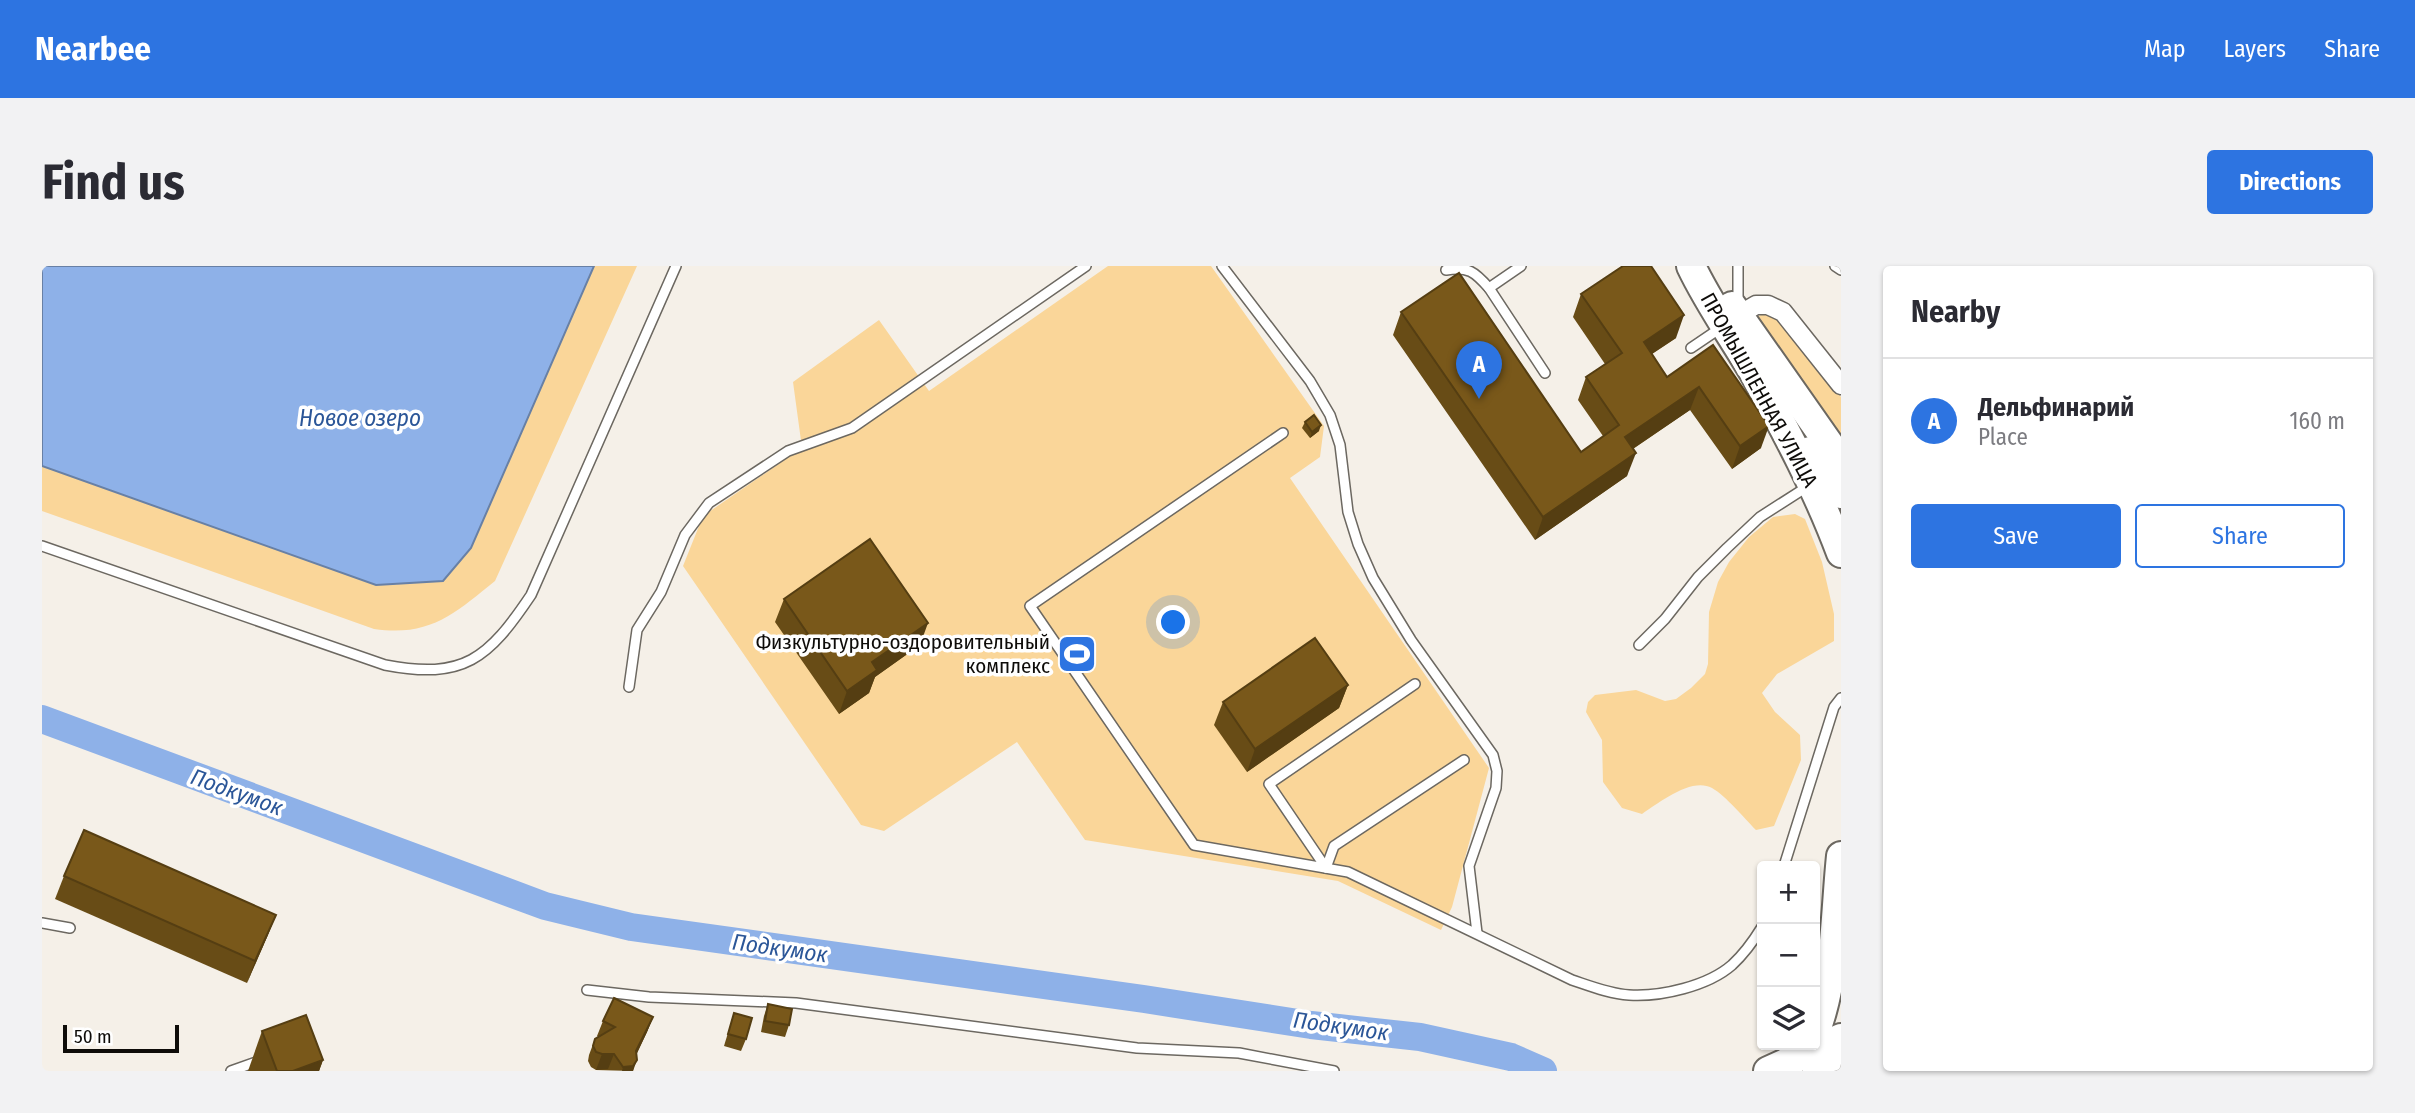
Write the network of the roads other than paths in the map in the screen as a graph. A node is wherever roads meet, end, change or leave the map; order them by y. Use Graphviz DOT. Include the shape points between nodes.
graph roads {
  1 [pos="676,266"];
  2 [pos="1086,266"];
  3 [pos="1222,266"];
  4 [pos="1521,266"];
  5 [pos="1691,266"];
  6 [pos="1705,266"];
  7 [pos="1738,266"];
  8 [pos="1835,266"];
  9 [pos="1446,270"];
  10 [pos="1841,270"];
  11 [pos="1489,288"];
  12 [pos="1731,321"];
  13 [pos="1691,348"];
  14 [pos="1753,372"];
  15 [pos="1545,373"];
  16 [pos="1841,385"];
  17 [pos="1283,433"];
  18 [pos="1841,461"];
  19 [pos="1811,484"];
  20 [pos="1841,494"];
  21 [pos="42,546"];
  22 [pos="1841,553"];
  23 [pos="1639,645"];
  24 [pos="1415,684"];
  25 [pos="629,687"];
  26 [pos="1841,698"];
  27 [pos="1464,760"];
  28 [pos="1841,856"];
  29 [pos="1786,861"];
  30 [pos="1326,868"];
  31 [pos="42,923"];
  32 [pos="70,929"];
  33 [pos="1477,933"];
  34 [pos="1757,935"];
  35 [pos="587,990"];
  36 [pos="1820,1018"];
  37 [pos="1841,1038"];
  38 [pos="273,1056"];
  39 [pos="1807,1058"];
  40 [pos="1841,1060"];
  41 [pos="231,1071"];
  42 [pos="1334,1071"];
  43 [pos="1768,1071"];
  1 -- 21 [label="lane" via="531,595 498,639 478,656 450,669 384,665"];
  2 -- 25 [label="lane" via="852,428 789,451 709,503 685,535 661,592 637,630"];
  3 -- 33 [label="lane" via="1310,381 1330,415 1340,445 1348,512 1373,578 1493,755 1496,788 1469,866"];
  4 -- 11 [label="lane"];
  5 -- 12 [label="main road, ПРОМЫШЛЕННАЯ УЛИЦА"];
  6 -- 12 [label="main road, ПРОМЫШЛЕННАЯ УЛИЦА"];
  7 -- 12 [label="lane"];
  8 -- 10 [label="lane"];
  9 -- 11 [label="lane" via="1460,266 1477,274"];
  11 -- 15 [label="lane"];
  12 -- 13 [label="lane"];
  12 -- 14 [label="main road, ПРОМЫШЛЕННАЯ УЛИЦА"];
  12 -- 16 [label="street, ПРОМЫШЛЕННАЯ УЛИЦА" via="1756,305 1783,312"];
  12 -- 18 [label="main road, ПРОМЫШЛЕННАЯ УЛИЦА"];
  14 -- 19 [label="main road, ПРОМЫШЛЕННАЯ УЛИЦА"];
  14 -- 20 [label="main road"];
  17 -- 30 [label="lane" via="1030,606 1194,845"];
  19 -- 22 [label="main road, ПРОМЫШЛЕННАЯ УЛИЦА"];
  19 -- 23 [label="lane" via="1760,517 1698,577"];
  24 -- 30 [label="lane" via="1269,784"];
  26 -- 29 [label="lane" via="1834,707"];
  27 -- 30 [label="lane" via="1334,846"];
  28 -- 36 [label="main road" via="1829,984"];
  30 -- 33 [label="lane" via="1348,872"];
  31 -- 32 [label="lane"];
  33 -- 34 [label="lane" via="1572,979 1629,995 1678,990 1704,981 1731,966"];
  35 -- 42 [label="lane" via="796,1003 1137,1048 1238,1053"];
  37 -- 39 [label="main road"];
  38 -- 41 [label="lane"];
  39 -- 40 [label="main road"];
  39 -- 43 [label="main road"];
}
